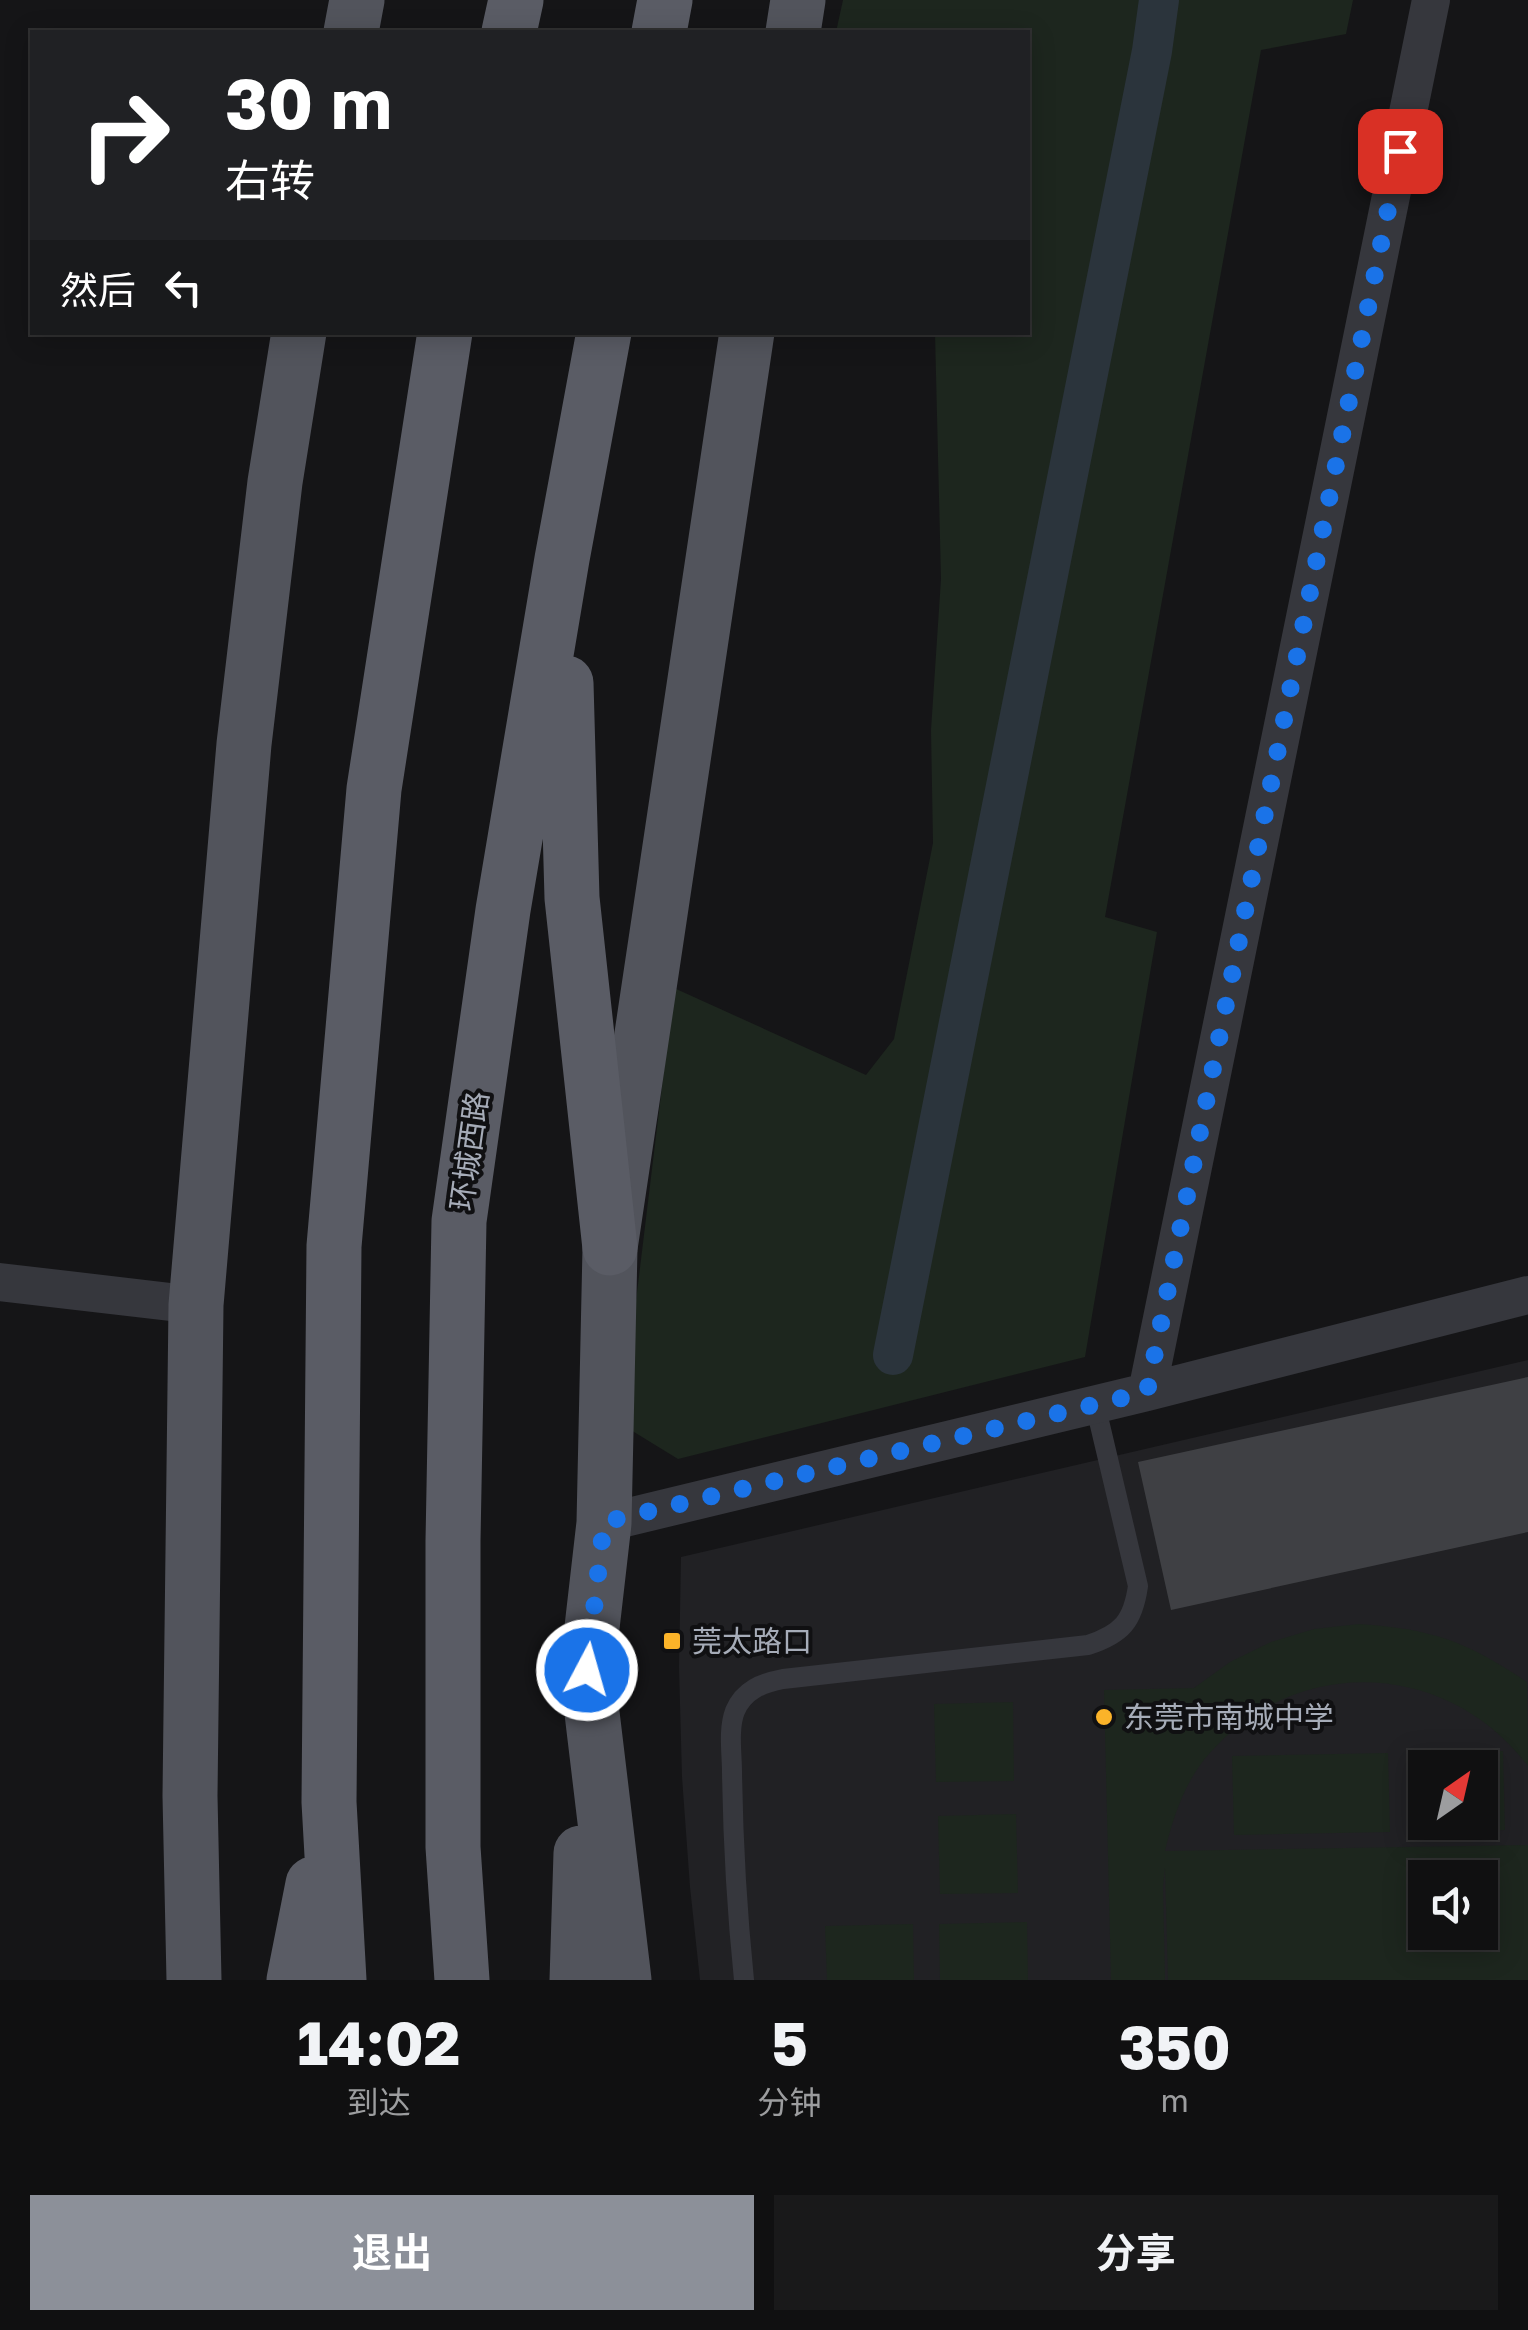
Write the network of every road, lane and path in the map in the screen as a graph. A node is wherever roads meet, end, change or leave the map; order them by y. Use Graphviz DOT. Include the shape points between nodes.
graph roads {
  1 [pos="356,0"];
  2 [pos="516,0"];
  3 [pos="664,0"];
  4 [pos="798,0"];
  5 [pos="1431,0"];
  6 [pos="351,30"];
  7 [pos="508,30"];
  8 [pos="658,30"];
  9 [pos="793,30"];
  10 [pos="299,335"];
  11 [pos="446,335"];
  12 [pos="603,335"];
  13 [pos="747,335"];
  14 [pos="562,559"];
  15 [pos="610,1248"];
  16 [pos="0,1282"];
  17 [pos="1528,1295"];
  18 [pos="196,1305"];
  19 [pos="1147,1392"];
  20 [pos="1094,1404"];
  21 [pos="604,1522"];
  22 [pos="587,1670"];
  23 [pos="329,1802"];
  24 [pos="194,1980"];
  25 [pos="294,1980"];
  26 [pos="339,1980"];
  27 [pos="462,1980"];
  28 [pos="577,1980"];
  29 [pos="624,1980"];
  30 [pos="744,1980"];
  1 -- 6 [label="main road"];
  2 -- 7 [label="highway"];
  3 -- 8 [label="highway"];
  4 -- 9 [label="main road"];
  5 -- 19 [label="street"];
  10 -- 18 [label="main road" via="244,744"];
  11 -- 23 [label="highway" via="374,789 334,1246"];
  12 -- 14 [label="highway, 环城西路"];
  13 -- 15 [label="main road"];
  14 -- 15 [label="highway" via="572,898"];
  14 -- 27 [label="highway, 环城西路" via="459,1222 453,1846"];
  15 -- 21 [label="main road"];
  16 -- 18 [label="street"];
  17 -- 19 [label="street"];
  18 -- 24 [label="main road"];
  19 -- 20 [label="street"];
  20 -- 21 [label="street"];
  20 -- 30 [label="lane" via="1138,1586 1125,1625 1088,1646 762,1683 733,1714"];
  21 -- 22 [label="main road"];
  22 -- 28 [label="main road"];
  22 -- 29 [label="main road"];
  23 -- 25 [label="highway"];
  23 -- 26 [label="highway"];
}
